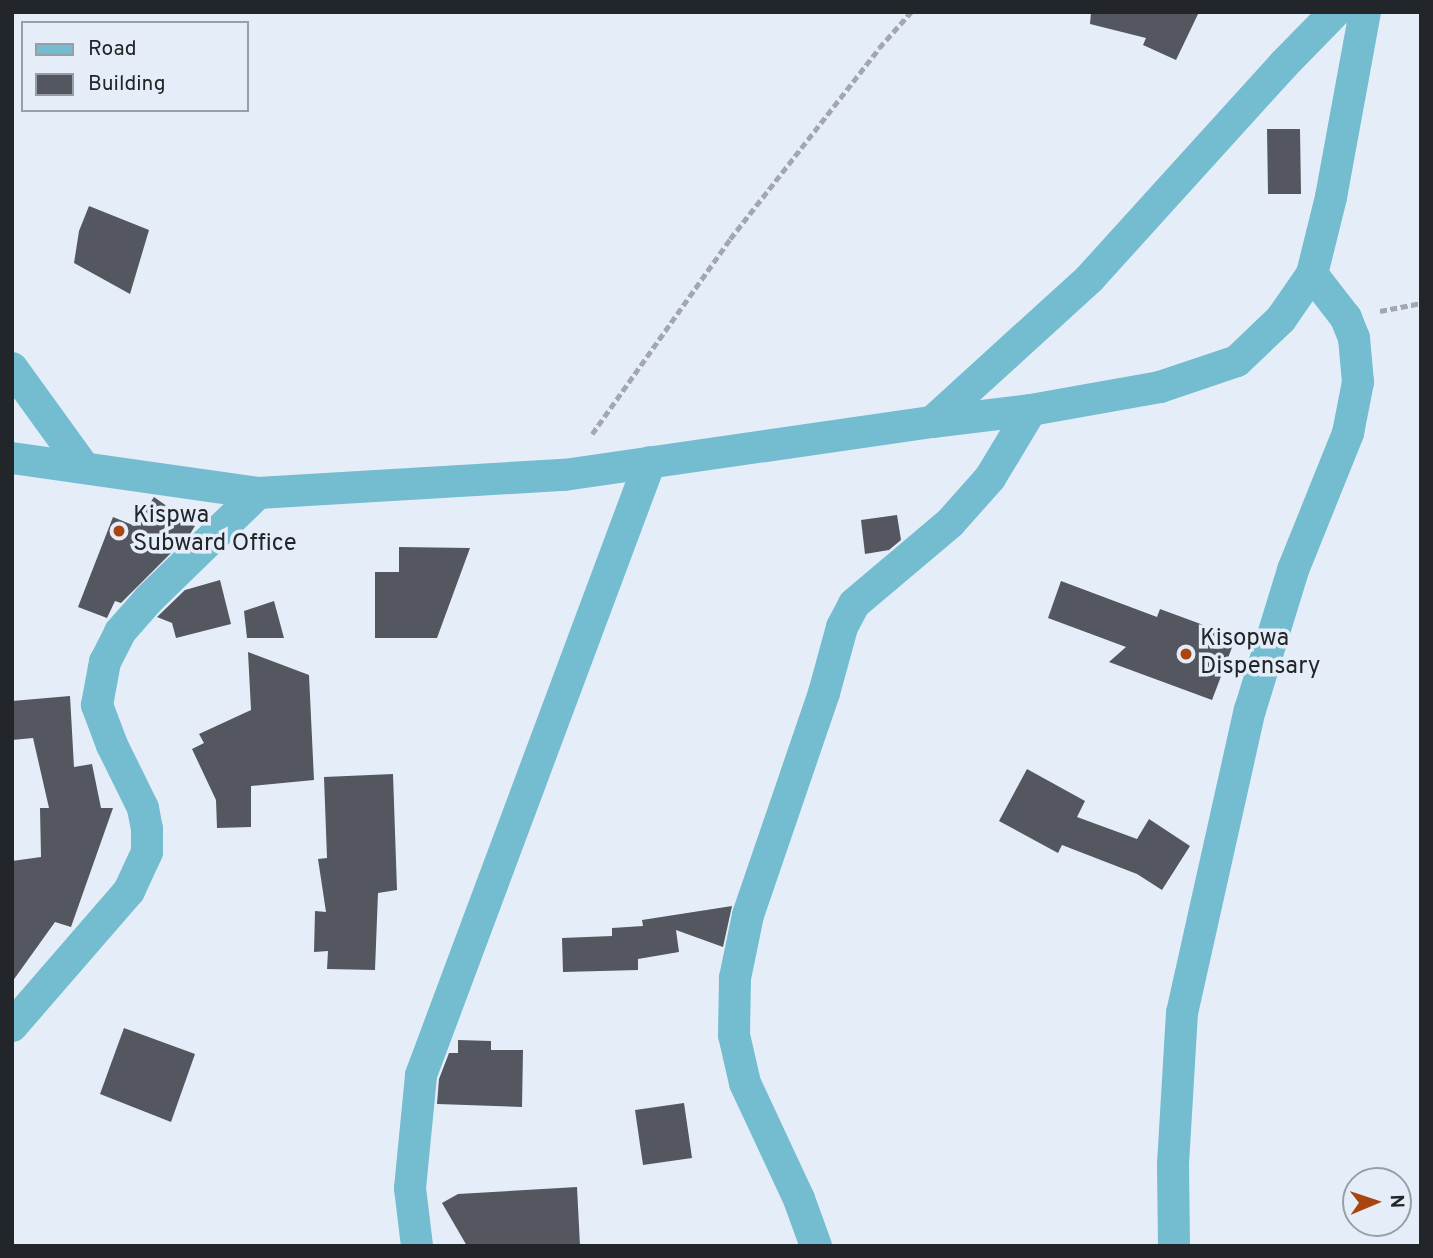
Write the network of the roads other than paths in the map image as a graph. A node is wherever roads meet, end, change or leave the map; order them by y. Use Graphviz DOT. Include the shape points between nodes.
graph roads {
  1 [pos="1335,12"];
  2 [pos="1365,12"];
  3 [pos="1312,274"];
  4 [pos="12,368"];
  5 [pos="1031,411"];
  6 [pos="932,422"];
  7 [pos="12,458"];
  8 [pos="650,462"];
  9 [pos="83,466"];
  10 [pos="258,493"];
  11 [pos="12,1026"];
  12 [pos="417,1246"];
  13 [pos="816,1246"];
  14 [pos="1174,1246"];
  1 -- 6 [label="street" via="1090,278"];
  2 -- 3 [label="street"];
  3 -- 5 [label="street" via="1282,319 1237,361 1160,387"];
  3 -- 14 [label="street" via="1346,318 1354,338 1358,382 1348,433 1293,570 1250,710 1185,1000 1174,1164"];
  4 -- 9 [label="street"];
  5 -- 6 [label="street"];
  5 -- 13 [label="street" via="990,478 950,523 854,604 842,627 748,915 735,978 734,1035 745,1083"];
  6 -- 8 [label="street"];
  7 -- 9 [label="street"];
  8 -- 10 [label="street" via="564,475"];
  8 -- 12 [label="street" via="421,1075 411,1188"];
  9 -- 10 [label="street"];
  10 -- 11 [label="street" via="142,607 120,632 105,662 97,705 143,808 147,852 129,891"];
}
